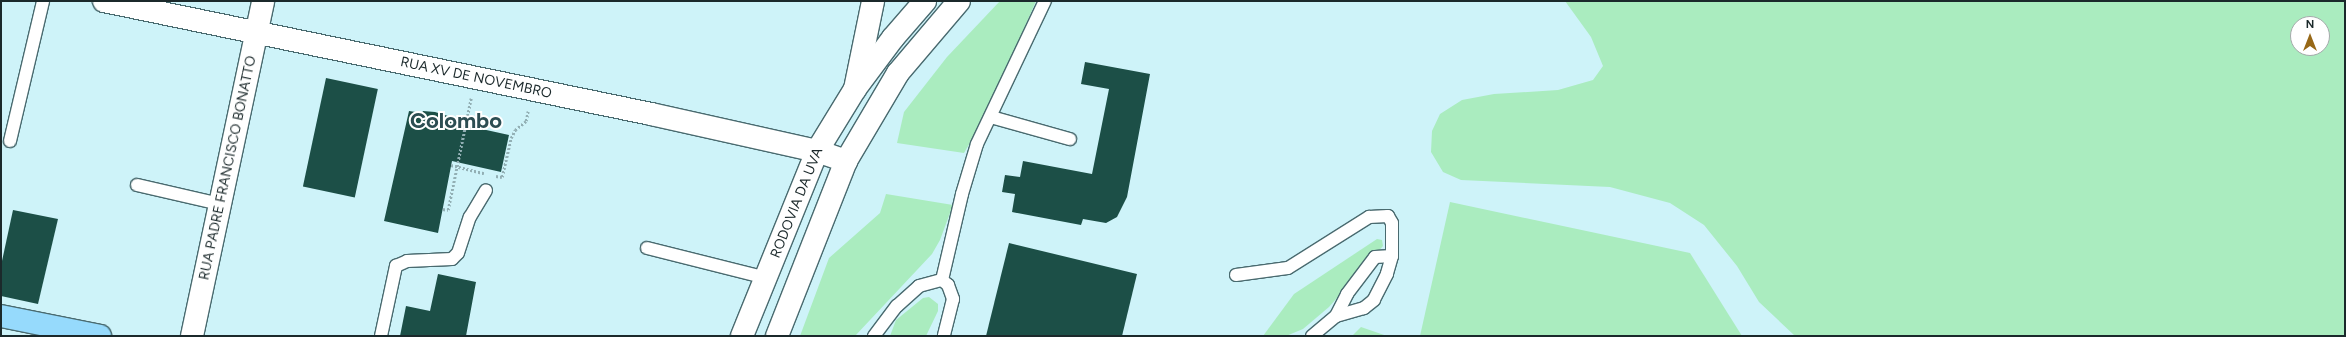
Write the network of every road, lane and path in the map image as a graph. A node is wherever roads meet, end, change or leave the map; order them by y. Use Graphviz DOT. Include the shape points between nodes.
graph roads {
  1 [pos="42,1"];
  2 [pos="104,1"];
  3 [pos="263,1"];
  4 [pos="873,1"];
  5 [pos="925,1"];
  6 [pos="959,1"];
  7 [pos="1045,1"];
  8 [pos="256,34"];
  9 [pos="475,78"];
  10 [pos="855,89"];
  11 [pos="533,90"];
  12 [pos="991,117"];
  13 [pos="1070,139"];
  14 [pos="10,141"];
  15 [pos="817,151"];
  16 [pos="846,161"];
  17 [pos="451,165"];
  18 [pos="457,166"];
  19 [pos="487,173"];
  20 [pos="494,175"];
  21 [pos="137,185"];
  22 [pos="486,190"];
  23 [pos="220,204"];
  24 [pos="443,209"];
  25 [pos="647,248"];
  26 [pos="1392,256"];
  27 [pos="1236,275"];
  28 [pos="766,278"];
  29 [pos="942,280"];
  30 [pos="1,316"];
  31 [pos="1336,316"];
  32 [pos="100,336"];
  33 [pos="192,336"];
  34 [pos="381,336"];
  35 [pos="742,336"];
  36 [pos="777,336"];
  37 [pos="874,336"];
  38 [pos="944,336"];
  39 [pos="1312,336"];
  1 -- 14 [label="lane"];
  2 -- 8 [label="street, RUA XV DE NOVEMBRO"];
  3 -- 8 [label="street, RUA PADRE FRANCISCO BONATTO"];
  4 -- 10 [label="street"];
  5 -- 10 [label="street, RODOVIA DA UVA" via="893,38"];
  6 -- 16 [label="street" via="898,73"];
  7 -- 12 [label="lane"];
  8 -- 9 [label="street, RUA XV DE NOVEMBRO"];
  8 -- 23 [label="street, RUA PADRE FRANCISCO BONATTO"];
  9 -- 11 [label="street, RUA XV DE NOVEMBRO"];
  9 -- 18 [label="path"];
  10 -- 15 [label="street, RODOVIA DA UVA"];
  11 -- 15 [label="street, RUA XV DE NOVEMBRO"];
  11 -- 20 [label="path" via="526,121 515,130 511,138 502,177"];
  12 -- 13 [label="lane"];
  12 -- 29 [label="lane" via="977,144 962,194"];
  15 -- 16 [label="street, RUA XV DE NOVEMBRO"];
  15 -- 28 [label="street, RODOVIA DA UVA"];
  16 -- 36 [label="street"];
  17 -- 18 [label="path"];
  18 -- 19 [label="path"];
  18 -- 24 [label="path" via="448,210"];
  21 -- 23 [label="lane"];
  22 -- 34 [label="lane" via="470,217 458,253 452,259 407,261 396,266"];
  23 -- 33 [label="street, RUA PADRE FRANCISCO BONATTO"];
  25 -- 28 [label="lane"];
  26 -- 27 [label="lane" via="1392,223 1388,216 1369,217 1288,268"];
  26 -- 31 [label="lane" via="1375,257 1347,294"];
  26 -- 31 [label="lane" via="1387,274 1374,300 1364,308"];
  28 -- 35 [label="street, RODOVIA DA UVA"];
  29 -- 37 [label="lane" via="932,280 919,286 898,306"];
  29 -- 38 [label="lane" via="948,285 953,299"];
  30 -- 32 [label="main road"];
  31 -- 39 [label="lane"];
}
